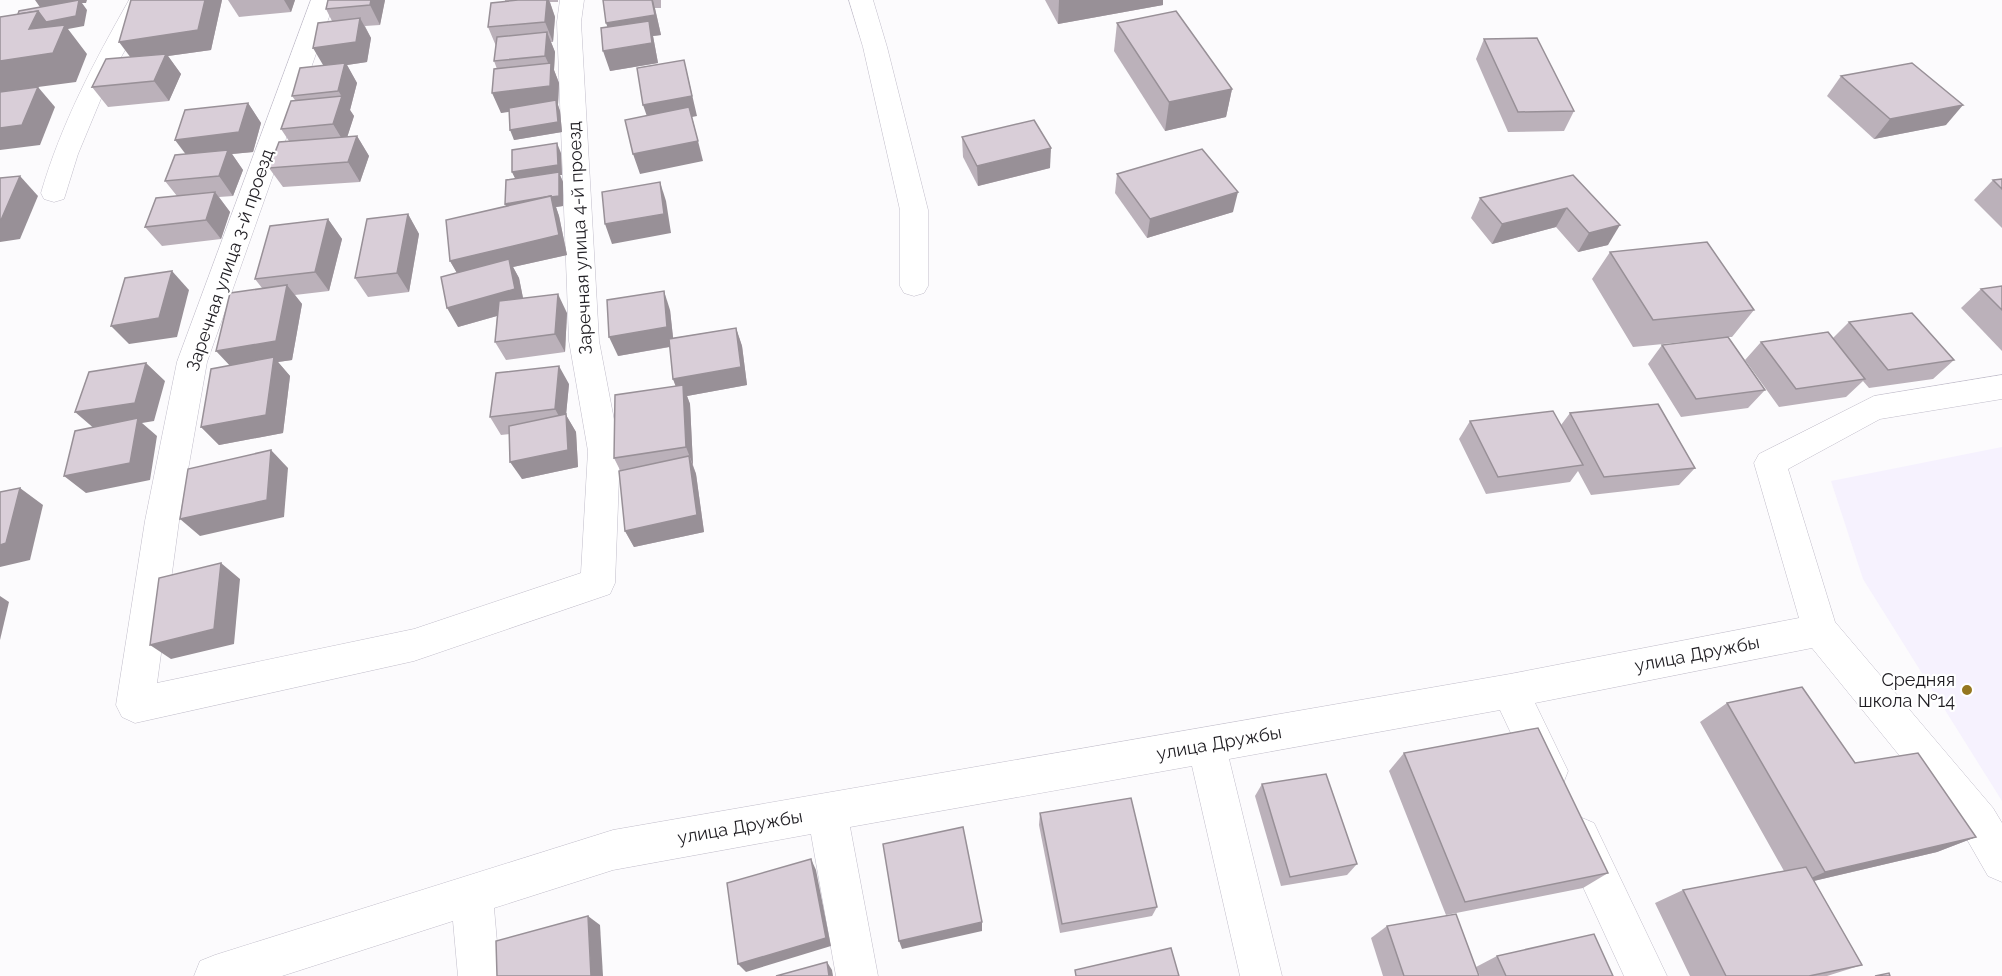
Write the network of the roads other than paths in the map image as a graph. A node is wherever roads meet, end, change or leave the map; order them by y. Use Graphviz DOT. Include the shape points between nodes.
graph roads {
  1 [pos="141,0"];
  2 [pos="323,0"];
  3 [pos="572,0"];
  4 [pos="861,0"];
  5 [pos="54,193"];
  6 [pos="914,286"];
  7 [pos="2002,387"];
  8 [pos="598,583"];
  9 [pos="1820,630"];
  10 [pos="1510,691"];
  11 [pos="1206,745"];
  12 [pos="827,812"];
  13 [pos="2002,862"];
  14 [pos="472,895"];
  15 [pos="215,976"];
  16 [pos="479,976"];
  17 [pos="857,976"];
  18 [pos="1261,976"];
  19 [pos="1646,976"];
  1 -- 5 [label="street" via="98,77 65,154"];
  2 -- 8 [label="street, Заречная улица 3-й проезд" via="192,362 162,521 135,705 414,645"];
  3 -- 8 [label="street, Заречная улица 4-й проезд" via="569,22 584,341 604,452"];
  4 -- 6 [label="street" via="914,210"];
  7 -- 9 [label="street" via="1875,408 1770,464"];
  9 -- 10 [label="street, улица Дружбы"];
  9 -- 13 [label="street" via="1979,822"];
  10 -- 11 [label="street, улица Дружбы"];
  10 -- 19 [label="street"];
  11 -- 12 [label="street, улица Дружбы"];
  11 -- 18 [label="street"];
  12 -- 14 [label="street, улица Дружбы" via="613,850"];
  12 -- 17 [label="street"];
  14 -- 15 [label="street, улица Дружбы"];
  14 -- 16 [label="street"];
}
